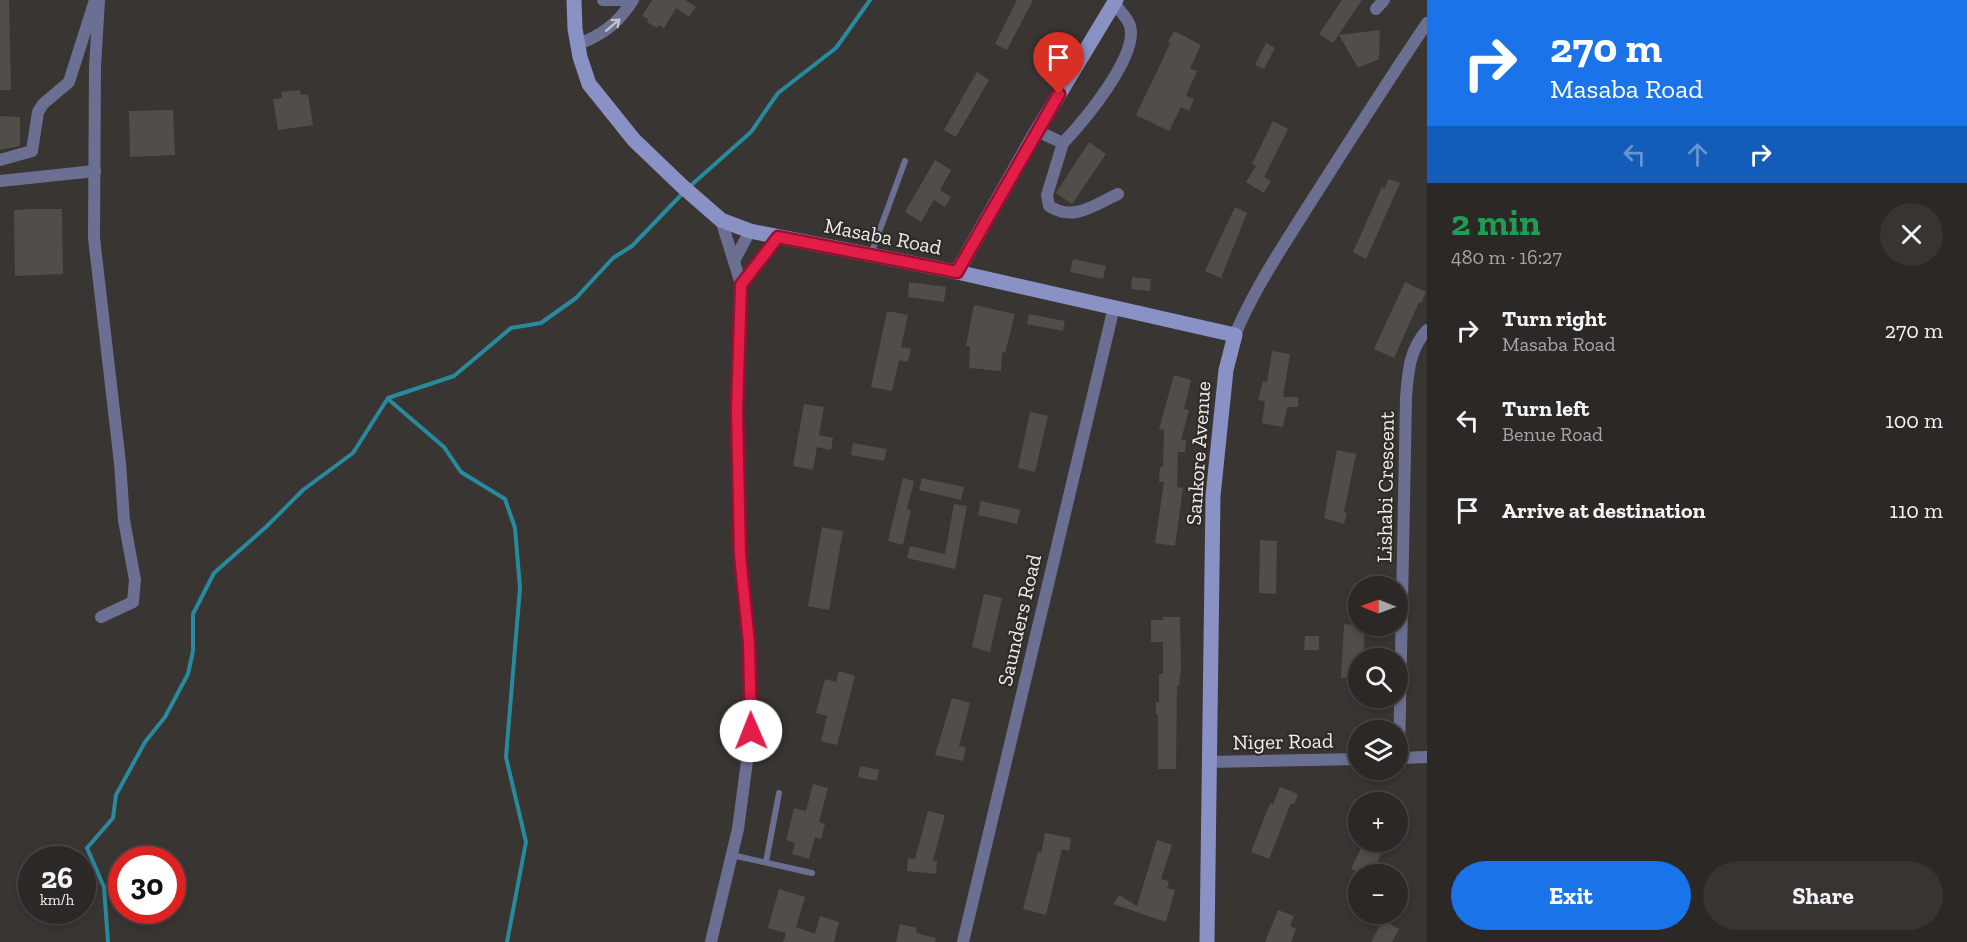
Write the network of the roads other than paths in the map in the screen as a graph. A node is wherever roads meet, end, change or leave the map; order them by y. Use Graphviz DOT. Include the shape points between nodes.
graph roads {
  1 [pos="97,0"];
  2 [pos="574,0"];
  3 [pos="583,0"];
  4 [pos="603,0"];
  5 [pos="621,0"];
  6 [pos="633,0"];
  7 [pos="1115,2"];
  8 [pos="1427,23"];
  9 [pos="586,41"];
  10 [pos="604,102"];
  11 [pos="1037,131"];
  12 [pos="1063,143"];
  13 [pos="0,160"];
  14 [pos="905,161"];
  15 [pos="95,171"];
  16 [pos="0,181"];
  17 [pos="1118,194"];
  18 [pos="721,220"];
  19 [pos="750,231"];
  20 [pos="778,237"];
  21 [pos="870,255"];
  22 [pos="734,261"];
  23 [pos="957,272"];
  24 [pos="741,285"];
  25 [pos="1114,307"];
  26 [pos="1427,330"];
  27 [pos="1235,335"];
  28 [pos="101,617"];
  29 [pos="1400,720"];
  30 [pos="1408,758"];
  31 [pos="1427,758"];
  32 [pos="1348,759"];
  33 [pos="1208,762"];
  34 [pos="779,793"];
  35 [pos="732,855"];
  36 [pos="766,862"];
  37 [pos="812,873"];
  38 [pos="713,942"];
  39 [pos="963,942"];
  40 [pos="1207,942"];
  1 -- 13 [label="street" via="69,82 38,112 32,151"];
  1 -- 15 [label="street"];
  2 -- 10 [label="street, Masaba Road" via="580,57 589,84"];
  3 -- 9 [label="street"];
  4 -- 5 [label="street"];
  9 -- 6 [label="street, one-way" via="611,28"];
  7 -- 11 [label="street"];
  7 -- 12 [label="street" via="1130,25 1131,47 1089,115"];
  8 -- 27 [label="street, Sankore Avenue" via="1280,251"];
  9 -- 10 [label="street"];
  10 -- 18 [label="street, Masaba Road" via="634,140"];
  11 -- 12 [label="street"];
  11 -- 23 [label="street"];
  12 -- 17 [label="street" via="1047,195 1049,206 1060,213 1078,213"];
  14 -- 21 [label="lane"];
  15 -- 16 [label="street"];
  15 -- 28 [label="street" via="96,249 124,520 135,586 133,602"];
  18 -- 19 [label="street, Masaba Road"];
  18 -- 22 [label="street"];
  19 -- 20 [label="street, Masaba Road"];
  19 -- 22 [label="street"];
  20 -- 21 [label="street, Masaba Road"];
  20 -- 24 [label="street"];
  21 -- 23 [label="street, Masaba Road"];
  22 -- 24 [label="street"];
  23 -- 25 [label="street, Masaba Road"];
  24 -- 35 [label="street" via="737,410 740,555 749,643 751,731"];
  25 -- 27 [label="street, Masaba Road"];
  25 -- 39 [label="street, Saunders Road"];
  26 -- 29 [label="street, Lishabi Crescent" via="1408,363"];
  27 -- 33 [label="street, Sankore Avenue" via="1226,370 1214,496"];
  30 -- 31 [label="street"];
  32 -- 33 [label="street, Niger Road"];
  33 -- 40 [label="street, Sankore Avenue"];
  34 -- 36 [label="lane"];
  35 -- 36 [label="lane"];
  35 -- 38 [label="street"];
  36 -- 37 [label="lane"];
}
